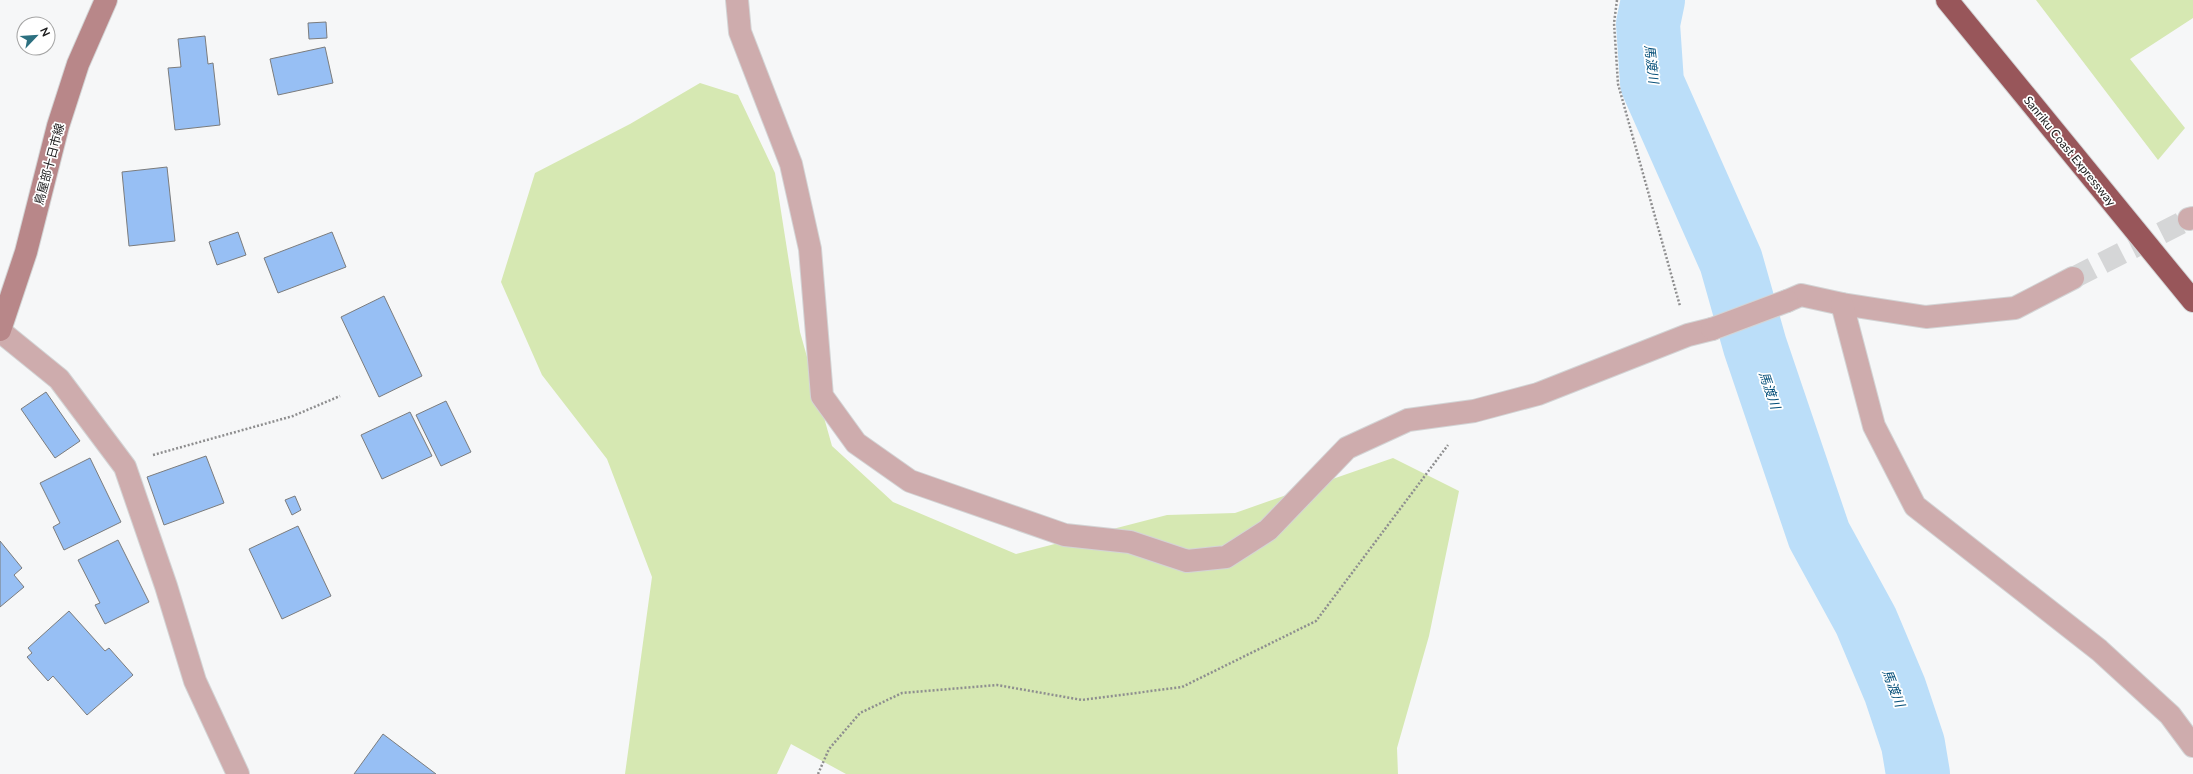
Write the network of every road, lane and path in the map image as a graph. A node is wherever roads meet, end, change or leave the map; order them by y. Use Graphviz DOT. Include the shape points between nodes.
graph roads {
  1 [pos="106,0"];
  2 [pos="737,0"];
  3 [pos="1617,0"];
  4 [pos="1947,0"];
  5 [pos="2072,278"];
  6 [pos="2193,301"];
  7 [pos="1842,304"];
  8 [pos="0,331"];
  9 [pos="1688,335"];
  10 [pos="340,396"];
  11 [pos="1474,411"];
  12 [pos="125,467"];
  13 [pos="2193,746"];
  14 [pos="238,774"];
  15 [pos="818,774"];
  1 -- 8 [label="main road, 鳥屋部十日市線" via="78,64 60,119 26,252"];
  2 -- 11 [label="street" via="740,32 791,164 810,248 822,396 856,442 910,481 1065,535 1130,542 1187,561 1226,557 1268,530 1347,448 1408,420"];
  3 -- 9 [label="path" via="1614,23 1618,84"];
  4 -- 6 [label="highway, Sanriku Coast Expressway"];
  5 -- 7 [label="street" via="2015,308 1926,317"];
  7 -- 9 [label="street" via="1801,295"];
  7 -- 13 [label="street" via="1874,426 1915,506 2099,650 2170,714"];
  8 -- 12 [label="street" via="59,379"];
  9 -- 11 [label="street" via="1538,394"];
  10 -- 12 [label="path" via="293,416 162,452"];
  11 -- 15 [label="path" via="1316,621 1182,687 1082,700 997,685 902,693 860,712 829,749"];
  12 -- 14 [label="street" via="195,681"];
}
